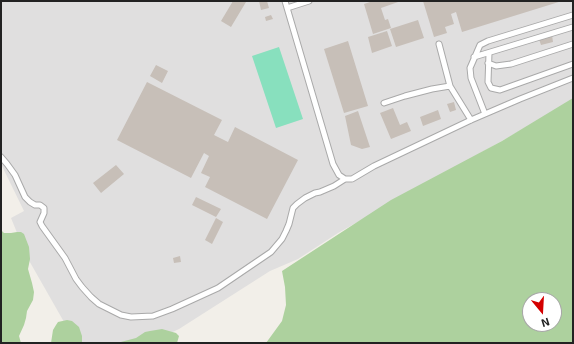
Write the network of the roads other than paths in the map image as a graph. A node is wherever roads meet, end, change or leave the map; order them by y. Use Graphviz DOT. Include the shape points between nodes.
graph roads {
  1 [pos="285,1"];
  2 [pos="309,1"];
  3 [pos="287,8"];
  4 [pos="573,15"];
  5 [pos="573,27"];
  6 [pos="439,44"];
  7 [pos="573,44"];
  8 [pos="488,53"];
  9 [pos="474,57"];
  10 [pos="488,63"];
  11 [pos="573,64"];
  12 [pos="573,78"];
  13 [pos="450,86"];
  14 [pos="384,104"];
  15 [pos="485,114"];
  16 [pos="471,120"];
  17 [pos="1,157"];
  18 [pos="345,179"];
  1 -- 3 [label="lane"];
  2 -- 3 [label="lane"];
  3 -- 18 [label="lane" via="333,164 339,175"];
  4 -- 9 [label="lane" via="488,41 480,45"];
  5 -- 8 [label="lane"];
  6 -- 13 [label="lane"];
  7 -- 10 [label="lane" via="511,64 496,66"];
  8 -- 9 [label="lane"];
  8 -- 10 [label="lane"];
  9 -- 15 [label="lane" via="470,78"];
  10 -- 11 [label="lane" via="488,82 491,88 500,90"];
  12 -- 15 [label="lane"];
  13 -- 14 [label="lane" via="405,96"];
  13 -- 16 [label="lane"];
  15 -- 16 [label="lane"];
  16 -- 18 [label="lane" via="352,179"];
  17 -- 18 [label="lane" via="15,175 25,197 44,208 40,222 82,287 99,304 131,317 153,316 218,288 274,249 286,231 293,208 301,201"];
}
